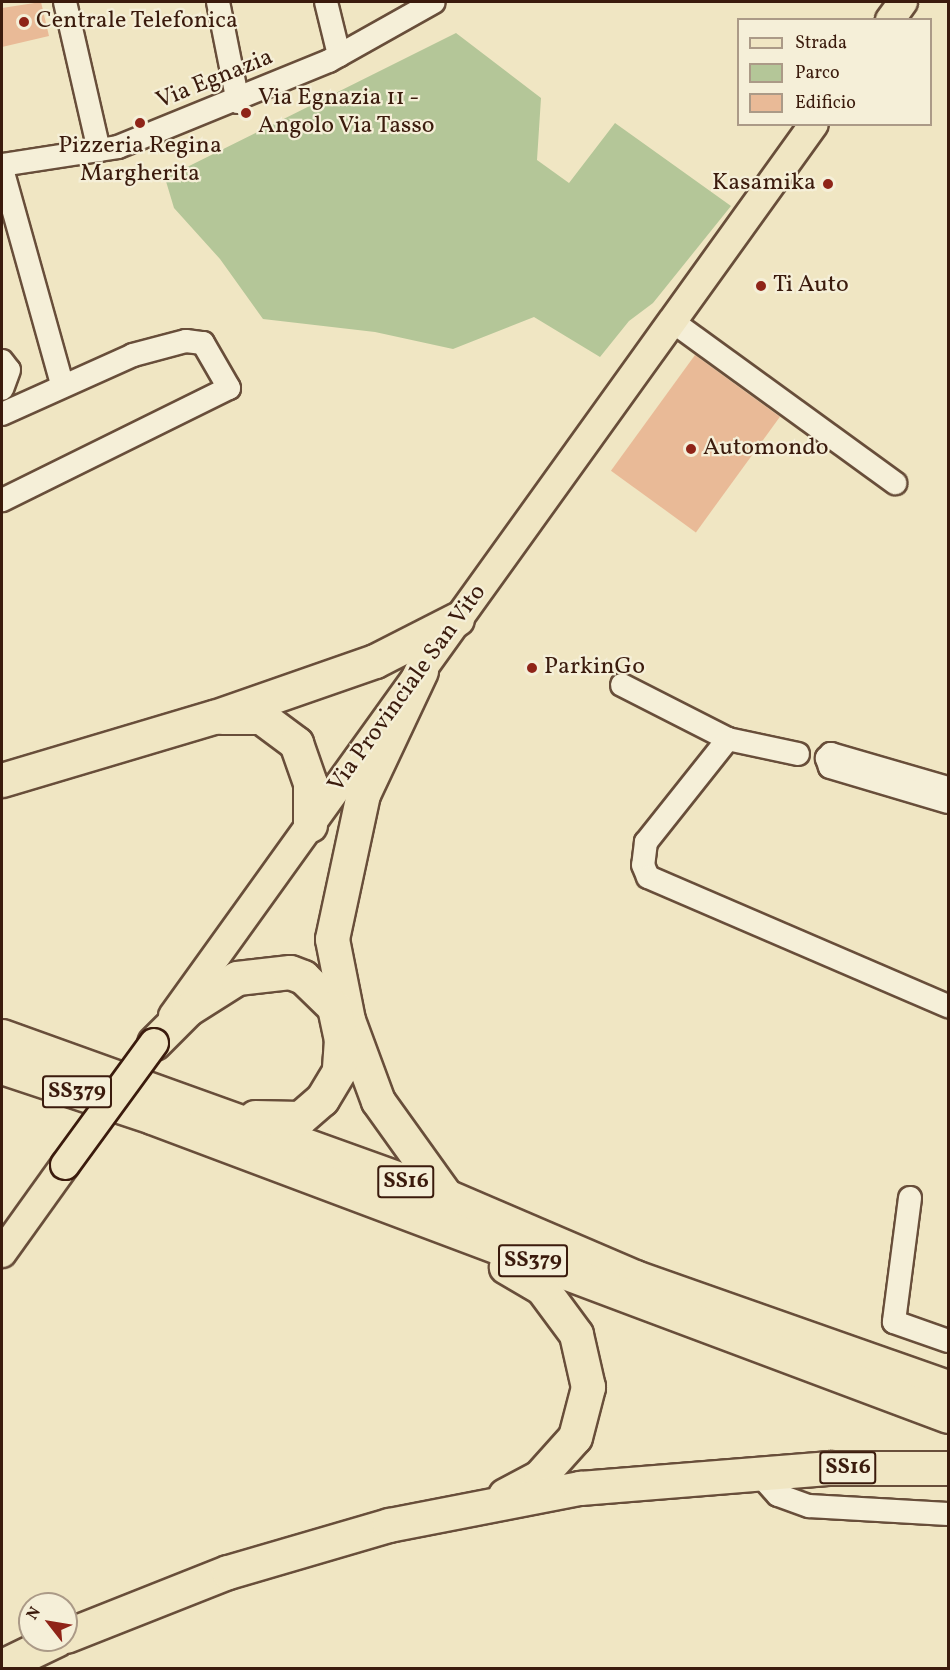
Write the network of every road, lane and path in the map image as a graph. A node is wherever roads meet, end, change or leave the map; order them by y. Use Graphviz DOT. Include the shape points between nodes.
graph roads {
  1 [pos="65,2"];
  2 [pos="218,2"];
  3 [pos="326,2"];
  4 [pos="434,2"];
  5 [pos="903,2"];
  6 [pos="891,18"];
  7 [pos="339,55"];
  8 [pos="238,102"];
  9 [pos="813,126"];
  10 [pos="99,150"];
  11 [pos="2,167"];
  12 [pos="672,321"];
  13 [pos="2,361"];
  14 [pos="62,384"];
  15 [pos="2,389"];
  16 [pos="2,414"];
  17 [pos="896,483"];
  18 [pos="2,500"];
  19 [pos="457,619"];
  20 [pos="422,671"];
  21 [pos="622,685"];
  22 [pos="214,717"];
  23 [pos="728,739"];
  24 [pos="798,754"];
  25 [pos="2,780"];
  26 [pos="948,788"];
  27 [pos="948,802"];
  28 [pos="310,825"];
  29 [pos="948,1006"];
  30 [pos="8,1038"];
  31 [pos="154,1042"];
  32 [pos="2,1067"];
  33 [pos="173,1096"];
  34 [pos="287,1168"];
  35 [pos="446,1196"];
  36 [pos="910,1198"];
  37 [pos="2,1252"];
  38 [pos="948,1341"];
  39 [pos="948,1387"];
  40 [pos="948,1416"];
  41 [pos="575,1437"];
  42 [pos="948,1468"];
  43 [pos="759,1474"];
  44 [pos="611,1486"];
  45 [pos="483,1507"];
  46 [pos="948,1514"];
  47 [pos="78,1631"];
  1 -- 10 [label="street"];
  2 -- 8 [label="street"];
  3 -- 7 [label="street"];
  4 -- 7 [label="street, Via Egnazia"];
  5 -- 6 [label="main road"];
  7 -- 8 [label="street, Via Egnazia"];
  8 -- 10 [label="street, Via Egnazia"];
  9 -- 12 [label="main road, Via Provinciale San Vito"];
  10 -- 11 [label="street, Via Egnazia"];
  11 -- 14 [label="street"];
  12 -- 17 [label="street"];
  12 -- 19 [label="main road, Via Provinciale San Vito"];
  13 -- 15 [label="street" via="9,370"];
  14 -- 16 [label="street"];
  14 -- 18 [label="street" via="186,341 203,343 229,388"];
  19 -- 20 [label="main road, Via Provinciale San Vito"];
  19 -- 22 [label="highway" via="375,661"];
  20 -- 28 [label="main road, Via Provinciale San Vito"];
  20 -- 35 [label="highway" via="363,794 332,939 348,1020 378,1101"];
  21 -- 23 [label="street"];
  22 -- 25 [label="highway"];
  22 -- 28 [label="highway" via="261,717 296,743 310,783"];
  23 -- 24 [label="street"];
  23 -- 29 [label="street" via="646,842 643,866 648,878"];
  26 -- 27 [label="street" via="831,754 827,758 830,766"];
  28 -- 31 [label="main road, Via Provinciale San Vito"];
  30 -- 33 [label="highway, SS16"];
  31 -- 33 [label="highway" via="188,1009 253,973 303,977 334,1007 341,1039 339,1071 322,1099 300,1118 252,1116"];
  31 -- 37 [label="main road, Via Provinciale San Vito, bridge"];
  32 -- 34 [label="highway, SS379"];
  33 -- 35 [label="highway, SS16"];
  34 -- 40 [label="highway, SS379"];
  34 -- 41 [label="highway" via="302,1182 472,1248 542,1288 576,1334 588,1387"];
  35 -- 39 [label="highway, SS16" via="635,1277"];
  36 -- 38 [label="street" via="894,1322"];
  41 -- 44 [label="highway" via="581,1457"];
  41 -- 45 [label="highway" via="540,1476"];
  42 -- 43 [label="highway, SS16"];
  43 -- 44 [label="highway, SS16"];
  43 -- 46 [label="street" via="778,1495 809,1506"];
  44 -- 45 [label="highway, SS16"];
  45 -- 47 [label="highway, SS16" via="389,1525 228,1572"];
}
